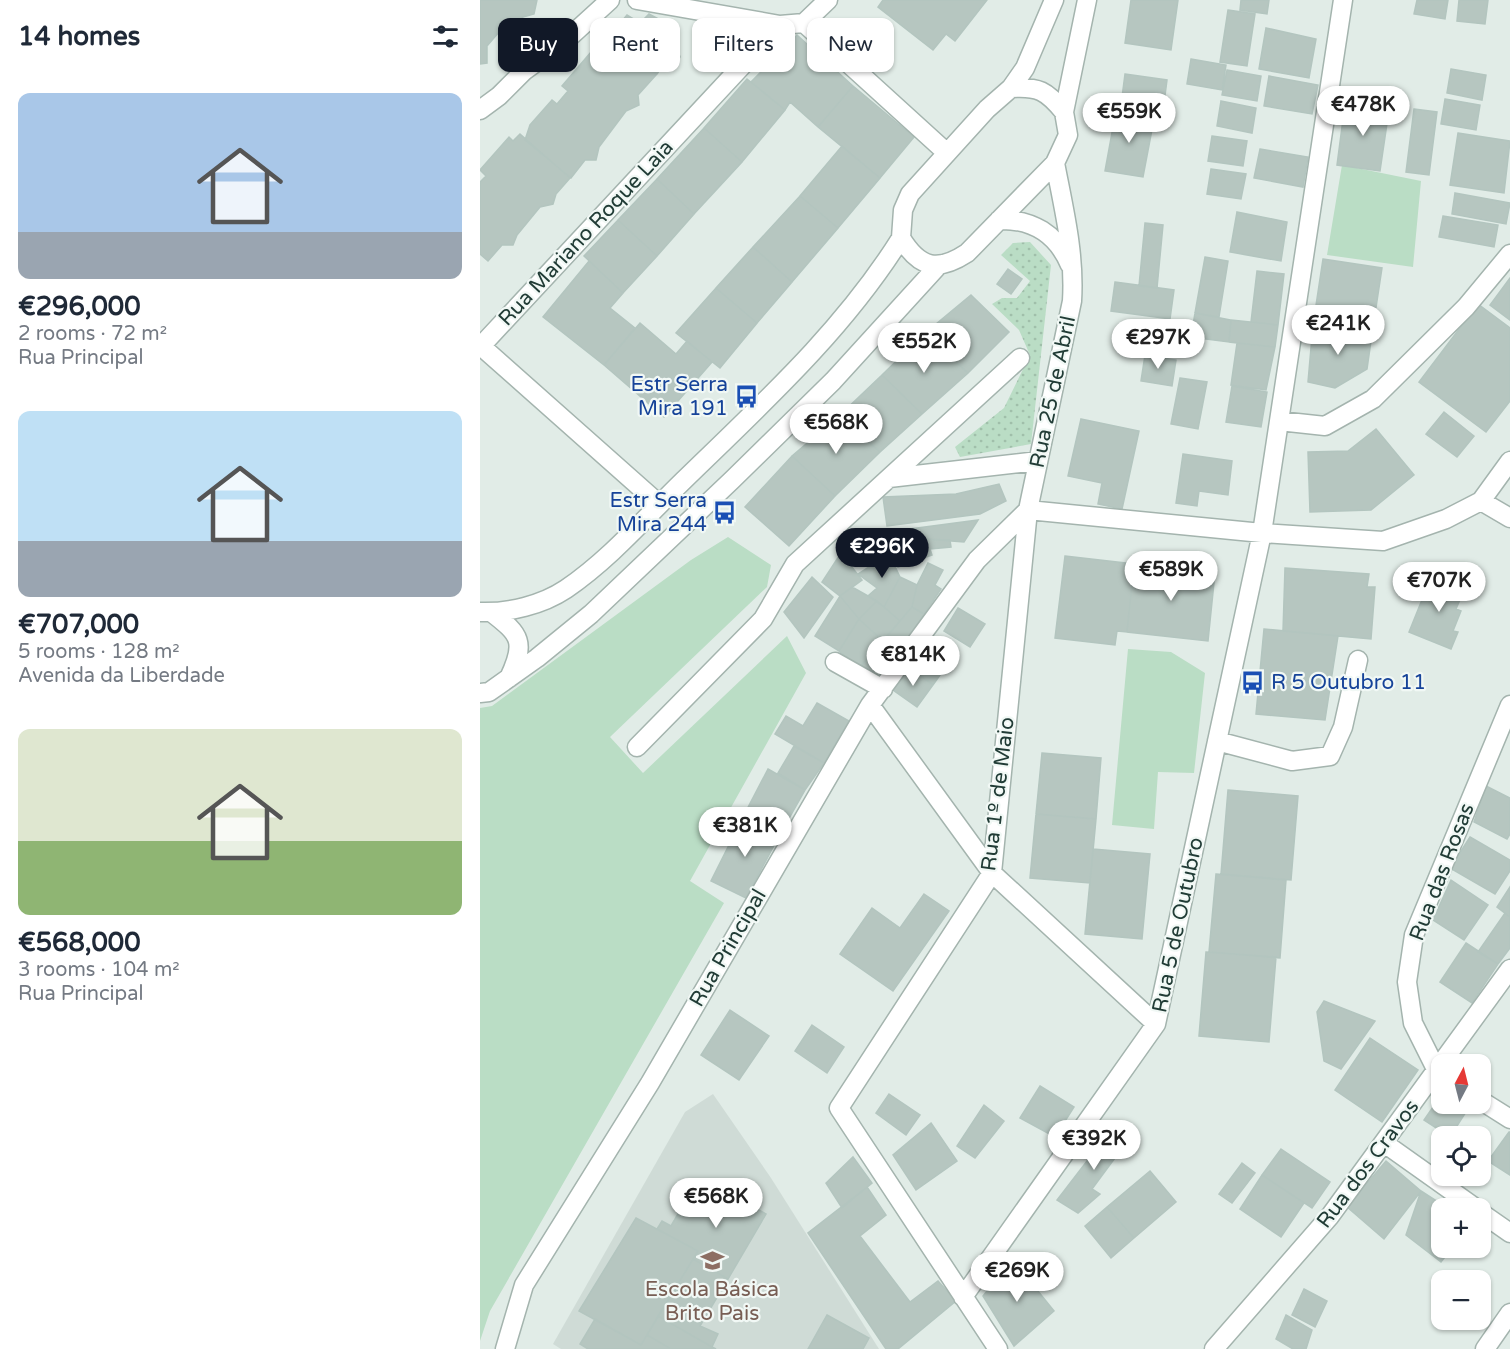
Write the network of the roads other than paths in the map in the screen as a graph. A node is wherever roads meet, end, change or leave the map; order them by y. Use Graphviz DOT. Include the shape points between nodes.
graph roads {
  1 [pos="610,0"];
  2 [pos="637,0"];
  3 [pos="828,0"];
  4 [pos="1054,0"];
  5 [pos="1087,0"];
  6 [pos="1343,0"];
  7 [pos="740,18"];
  8 [pos="804,23"];
  9 [pos="795,24"];
  10 [pos="736,72"];
  11 [pos="1011,88"];
  12 [pos="480,110"];
  13 [pos="1064,112"];
  14 [pos="947,153"];
  15 [pos="1055,164"];
  16 [pos="999,220"];
  17 [pos="901,238"];
  18 [pos="1510,254"];
  19 [pos="937,267"];
  20 [pos="1074,274"];
  21 [pos="480,347"];
  22 [pos="1020,358"];
  23 [pos="1279,421"];
  24 [pos="1038,461"];
  25 [pos="1510,461"];
  26 [pos="889,478"];
  27 [pos="1481,501"];
  28 [pos="659,504"];
  29 [pos="1028,510"];
  30 [pos="1510,518"];
  31 [pos="1262,533"];
  32 [pos="485,612"];
  33 [pos="1358,660"];
  34 [pos="835,662"];
  35 [pos="509,679"];
  36 [pos="883,689"];
  37 [pos="480,693"];
  38 [pos="870,705"];
  39 [pos="1510,705"];
  40 [pos="1217,741"];
  41 [pos="637,747"];
  42 [pos="992,873"];
  43 [pos="1510,969"];
  44 [pos="1156,1024"];
  45 [pos="1452,1054"];
  46 [pos="1431,1058"];
  47 [pos="1431,1083"];
  48 [pos="1491,1107"];
  49 [pos="1510,1119"];
  50 [pos="1384,1143"];
  51 [pos="1462,1198"];
  52 [pos="1491,1219"];
  53 [pos="1510,1233"];
  54 [pos="963,1297"];
  55 [pos="1510,1313"];
  56 [pos="505,1349"];
  57 [pos="998,1349"];
  58 [pos="1214,1349"];
  59 [pos="1485,1349"];
  1 -- 12 [label="street"];
  2 -- 7 [label="street"];
  3 -- 8 [label="street"];
  4 -- 11 [label="street" via="1025,68"];
  5 -- 13 [label="street"];
  6 -- 23 [label="street, Rua 5 de Outubro"];
  8 -- 9 [label="street"];
  8 -- 14 [label="street"];
  10 -- 21 [label="street, Rua Mariano Roque Laia"];
  11 -- 13 [label="street" via="1031,87 1051,96"];
  11 -- 14 [label="street"];
  13 -- 15 [label="street" via="1068,135"];
  14 -- 17 [label="street" via="910,194 903,210"];
  15 -- 16 [label="street"];
  15 -- 20 [label="street, Rua 25 de Abril"];
  16 -- 19 [label="street" via="967,253 951,264"];
  16 -- 20 [label="street" via="1019,219 1042,229 1066,254"];
  17 -- 19 [label="street" via="918,259"];
  17 -- 28 [label="street" via="879,274 819,346"];
  18 -- 23 [label="street" via="1466,307 1373,399 1325,426"];
  19 -- 35 [label="street" via="833,381 732,480 591,614"];
  20 -- 24 [label="street, Rua 25 de Abril" via="1072,301"];
  21 -- 28 [label="street, Rua Mariano Roque Laia"];
  22 -- 26 [label="street"];
  23 -- 31 [label="street, Rua 5 de Outubro"];
  24 -- 26 [label="street"];
  24 -- 29 [label="street, Rua 25 de Abril"];
  25 -- 27 [label="street"];
  26 -- 41 [label="street" via="795,564 763,619"];
  27 -- 30 [label="street"];
  27 -- 31 [label="street" via="1446,519 1383,541"];
  28 -- 32 [label="street" via="621,543 566,589 517,609"];
  29 -- 31 [label="street"];
  29 -- 36 [label="street, Rua Principal" via="977,560"];
  29 -- 42 [label="street, Rua 1º de Maio"];
  31 -- 40 [label="street, Rua 5 de Outubro"];
  32 -- 35 [label="street" via="514,630 520,655"];
  33 -- 40 [label="street" via="1343,727 1330,756 1292,761"];
  34 -- 36 [label="street"];
  35 -- 37 [label="street" via="489,692"];
  36 -- 38 [label="street, Rua Principal"];
  38 -- 42 [label="street"];
  38 -- 56 [label="street, Rua Principal" via="650,1083 524,1286"];
  39 -- 46 [label="street, Rua das Rosas" via="1414,935 1407,982 1413,1023"];
  40 -- 44 [label="street, Rua 5 de Outubro"];
  42 -- 44 [label="street"];
  42 -- 54 [label="street, Rua 1º de Maio" via="839,1108"];
  43 -- 45 [label="street, Rua dos Cravos"];
  44 -- 54 [label="street, Rua 5 de Outubro"];
  47 -- 50 [label="street, Rua dos Cravos"];
  48 -- 49 [label="street"];
  50 -- 51 [label="street"];
  50 -- 58 [label="street, Rua dos Cravos" via="1330,1216"];
  52 -- 53 [label="street"];
  54 -- 57 [label="street"];
  55 -- 59 [label="street"];
}
